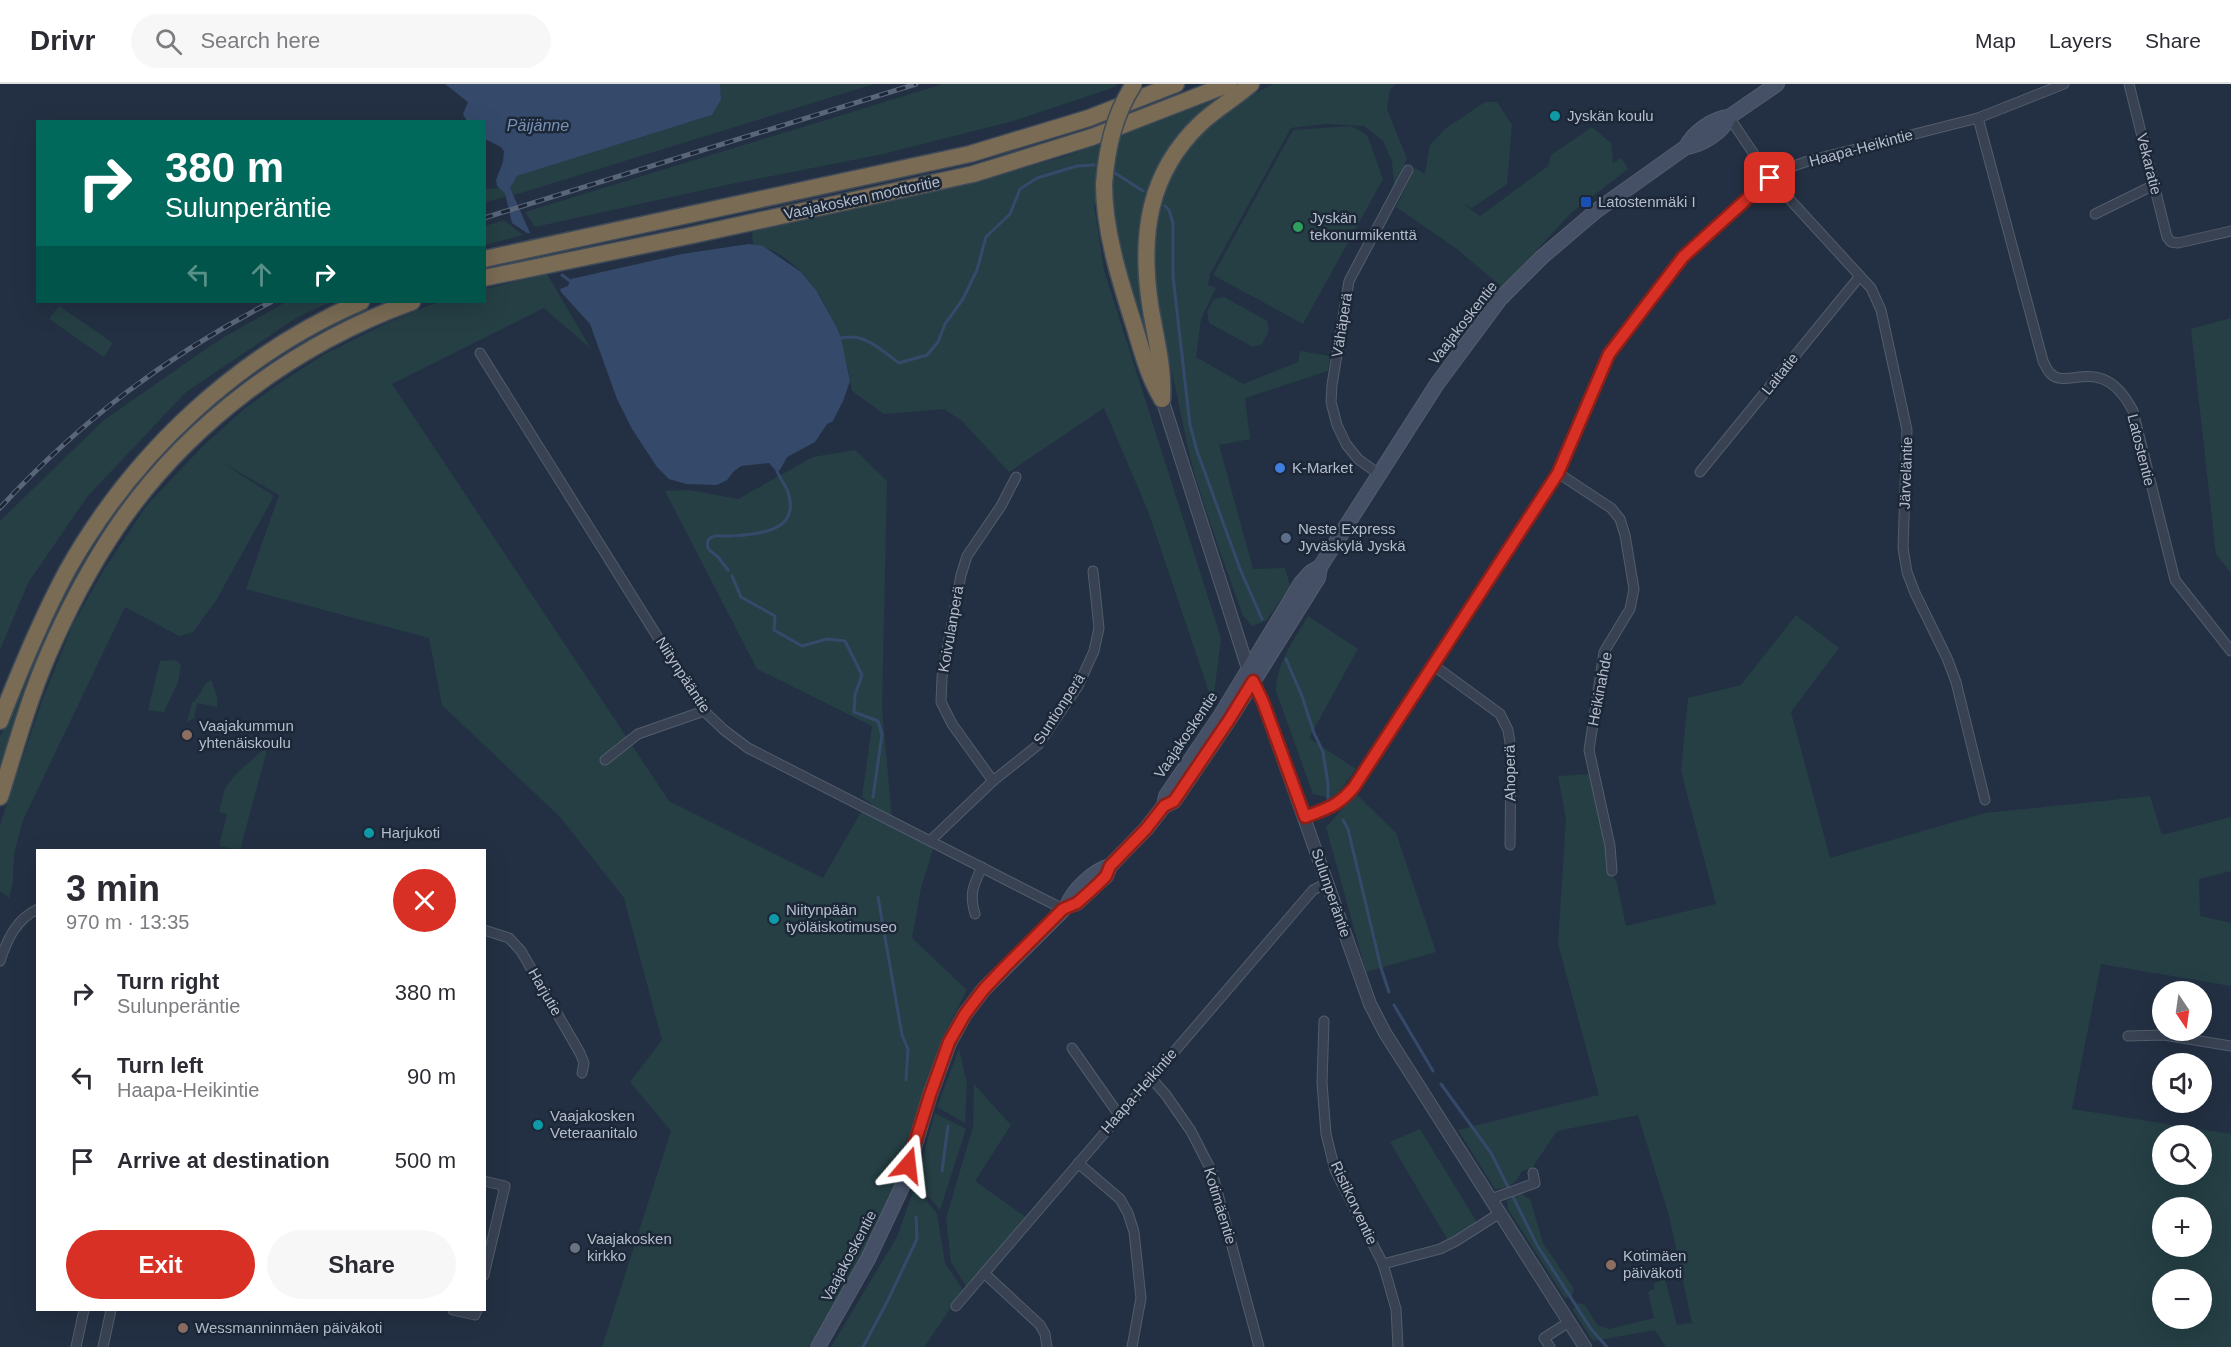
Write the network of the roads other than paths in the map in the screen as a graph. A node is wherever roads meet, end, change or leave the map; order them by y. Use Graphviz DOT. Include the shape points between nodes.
graph roads {
  1 [pos="1134,84"];
  2 [pos="1176,84"];
  3 [pos="1229,84"];
  4 [pos="1251,84"];
  5 [pos="1777,84"];
  6 [pos="2064,84"];
  7 [pos="2129,84"];
  8 [pos="1729,117"];
  9 [pos="1978,118"];
  10 [pos="1408,170"];
  11 [pos="1770,178"];
  12 [pos="2154,185"];
  13 [pos="2095,214"];
  14 [pos="2231,231"];
  15 [pos="486,260"];
  16 [pos="1860,276"];
  17 [pos="486,279"];
  18 [pos="359,303"];
  19 [pos="409,303"];
  20 [pos="480,353"];
  21 [pos="1162,399"];
  22 [pos="1700,472"];
  23 [pos="1558,473"];
  24 [pos="1380,476"];
  25 [pos="1016,477"];
  26 [pos="1093,571"];
  27 [pos="2231,651"];
  28 [pos="1433,665"];
  29 [pos="1251,675"];
  30 [pos="704,711"];
  31 [pos="0,721"];
  32 [pos="605,760"];
  33 [pos="993,781"];
  34 [pos="0,797"];
  35 [pos="1985,800"];
  36 [pos="1305,817"];
  37 [pos="931,840"];
  38 [pos="1510,845"];
  39 [pos="982,867"];
  40 [pos="1612,871"];
  41 [pos="1327,883"];
  42 [pos="1065,908"];
  43 [pos="36,910"];
  44 [pos="975,914"];
  45 [pos="486,931"];
  46 [pos="0,961"];
  47 [pos="1324,1021"];
  48 [pos="2128,1036"];
  49 [pos="2231,1047"];
  50 [pos="1072,1048"];
  51 [pos="582,1073"];
  52 [pos="1151,1078"];
  53 [pos="1119,1115"];
  54 [pos="1078,1163"];
  55 [pos="1533,1173"];
  56 [pos="486,1181"];
  57 [pos="1491,1199"];
  58 [pos="1500,1213"];
  59 [pos="1383,1264"];
  60 [pos="486,1267"];
  61 [pos="984,1273"];
  62 [pos="956,1306"];
  63 [pos="84,1311"];
  64 [pos="111,1311"];
  65 [pos="458,1311"];
  66 [pos="477,1311"];
  67 [pos="1569,1322"];
  68 [pos="76,1347"];
  69 [pos="102,1347"];
  70 [pos="818,1347"];
  71 [pos="1047,1347"];
  72 [pos="1132,1347"];
  73 [pos="1259,1347"];
  74 [pos="1398,1347"];
  75 [pos="1550,1347"];
  76 [pos="1585,1347"];
  1 -- 21 [label="highway, bridge" via="1114,124 1106,158 1104,197 1124,294 1151,380"];
  2 -- 15 [label="highway, Vaajakosken moottoritie" via="1089,118 970,154"];
  3 -- 17 [label="highway, Vaajakosken moottoritie" via="1092,137 973,174"];
  4 -- 21 [label="highway" via="1201,123 1174,153 1155,194 1146,249 1163,378"];
  5 -- 8 [label="main road, Vaajakoskentie"];
  6 -- 9 [label="street, Haapa-Heikintie"];
  7 -- 12 [label="street, Vekaratie"];
  8 -- 11 [label="street, Järveläntie"];
  8 -- 24 [label="main road, Vaajakoskentie" via="1726,125 1696,146 1686,147 1596,211 1500,299 1437,384"];
  9 -- 11 [label="street, Haapa-Heikintie" via="1808,161"];
  9 -- 27 [label="street, Latostentie" via="2043,361 2056,377 2099,377 2125,397 2133,411 2175,580"];
  10 -- 24 [label="street, Vähäperä" via="1349,281 1332,385 1334,414 1347,444 1358,459"];
  11 -- 16 [label="street, Järveläntie"];
  11 -- 23 [label="street, Haapa-Heikintie" via="1683,257 1621,336 1609,354"];
  12 -- 13 [label="street"];
  12 -- 14 [label="street, Vekaratie" via="2171,242"];
  16 -- 22 [label="street, Laitatie"];
  16 -- 35 [label="street, Järveläntie" via="1871,288 1881,310 1907,430 1903,548 1907,572 1950,666"];
  18 -- 31 [label="highway" via="320,321 245,369 202,403 152,454 92,530 68,571 40,625"];
  19 -- 34 [label="highway" via="278,369 209,423 148,487 117,526 63,621 36,687"];
  20 -- 30 [label="street, Niitynpääntie"];
  21 -- 29 [label="street, Sulunperäntie"];
  23 -- 28 [label="street, Haapa-Heikintie"];
  23 -- 40 [label="street, Heikinahde" via="1611,508 1620,519 1634,589 1630,609 1604,652 1589,750"];
  24 -- 29 [label="main road, Vaajakoskentie" via="1320,567 1300,583"];
  25 -- 33 [label="street, Koivulanperä" via="968,556 942,677 941,702"];
  26 -- 33 [label="street, Suntionperä" via="1099,628 1094,651 1078,686 1038,745"];
  28 -- 36 [label="street, Haapa-Heikintie" via="1354,787 1337,805"];
  28 -- 38 [label="street, Ahoperä" via="1500,714 1508,730"];
  29 -- 36 [label="street, Sulunperäntie"];
  29 -- 42 [label="main road, Vaajakoskentie" via="1229,720 1174,801 1164,806 1110,866 1099,869 1071,896"];
  30 -- 32 [label="street" via="638,734"];
  30 -- 37 [label="street, Niitynpääntie" via="748,748"];
  33 -- 37 [label="street, Suntionperä"];
  36 -- 41 [label="street, Sulunperäntie"];
  37 -- 39 [label="street, Niitynpääntie"];
  39 -- 42 [label="street, Niitynpääntie"];
  39 -- 44 [label="street" via="971,900"];
  41 -- 52 [label="street, Haapa-Heikintie" via="1313,890"];
  41 -- 57 [label="street, Sulunperäntie" via="1367,995 1385,1033"];
  42 -- 70 [label="main road, Vaajakoskentie" via="984,989 949,1042 902,1187 868,1259"];
  43 -- 46 [label="street" via="14,929"];
  45 -- 51 [label="street, Harjutie" via="509,938 521,951 580,1053"];
  47 -- 59 [label="street, Ristikorventie" via="1322,1083 1326,1134 1335,1170"];
  48 -- 49 [label="street" via="2164,1035"];
  50 -- 53 [label="street"];
  52 -- 53 [label="street, Haapa-Heikintie"];
  52 -- 73 [label="street, Kotimäentie" via="1191,1131 1212,1172"];
  53 -- 54 [label="street, Haapa-Heikintie"];
  54 -- 61 [label="street, Haapa-Heikintie"];
  54 -- 72 [label="street" via="1120,1199 1134,1232 1141,1298"];
  55 -- 57 [label="street" via="1535,1183"];
  56 -- 60 [label="street" via="505,1186"];
  57 -- 58 [label="street, Sulunperäntie"];
  58 -- 59 [label="street" via="1440,1249"];
  58 -- 67 [label="street, Sulunperäntie"];
  59 -- 74 [label="street, Ristikorventie" via="1396,1309"];
  61 -- 62 [label="street, Haapa-Heikintie"];
  61 -- 71 [label="street" via="1040,1325"];
  63 -- 68 [label="street"];
  64 -- 69 [label="street"];
  65 -- 66 [label="street" via="476,1315"];
  67 -- 75 [label="street" via="1544,1338"];
  67 -- 76 [label="street, Sulunperäntie"];
}
